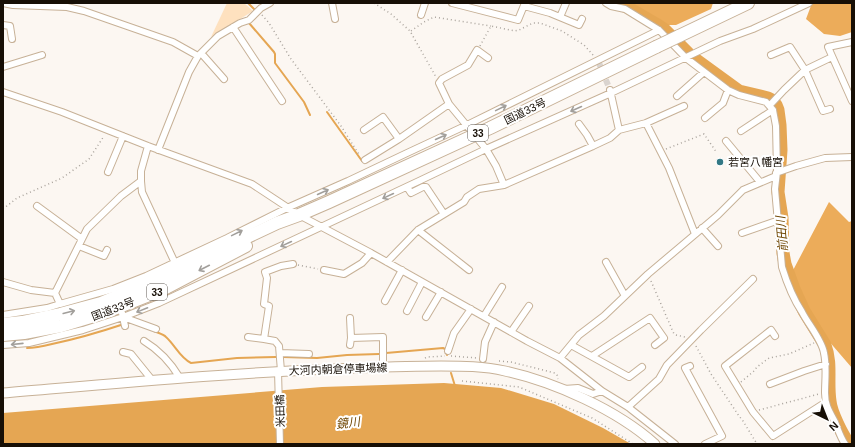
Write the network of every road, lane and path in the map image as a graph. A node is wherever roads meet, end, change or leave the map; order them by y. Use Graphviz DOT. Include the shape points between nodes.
graph roads {
  1 [pos="3,3"];
  2 [pos="270,3"];
  3 [pos="332,3"];
  4 [pos="374,3"];
  5 [pos="425,3"];
  6 [pos="452,3"];
  7 [pos="566,3"];
  8 [pos="606,3"];
  9 [pos="748,3"];
  10 [pos="809,3"];
  11 [pos="51,5"];
  12 [pos="524,5"];
  13 [pos="259,11"];
  14 [pos="421,15"];
  15 [pos="560,17"];
  16 [pos="335,19"];
  17 [pos="582,19"];
  18 [pos="3,25"];
  19 [pos="490,26"];
  20 [pos="233,27"];
  21 [pos="659,30"];
  22 [pos="410,31"];
  23 [pos="12,38"];
  24 [pos="852,42"];
  25 [pos="477,50"];
  26 [pos="42,55"];
  27 [pos="200,55"];
  28 [pos="771,55"];
  29 [pos="832,57"];
  30 [pos="488,58"];
  31 [pos="686,58"];
  32 [pos="598,62"];
  33 [pos="3,67"];
  34 [pos="805,70"];
  35 [pos="704,72"];
  36 [pos="224,79"];
  37 [pos="439,83"];
  38 [pos="728,90"];
  39 [pos="611,91"];
  40 [pos="3,92"];
  41 [pos="677,96"];
  42 [pos="282,101"];
  43 [pos="852,101"];
  44 [pos="449,104"];
  45 [pos="772,104"];
  46 [pos="684,106"];
  47 [pos="830,109"];
  48 [pos="705,118"];
  49 [pos="646,123"];
  50 [pos="579,124"];
  51 [pos="108,130"];
  52 [pos="364,130"];
  53 [pos="470,130"];
  54 [pos="619,130"];
  55 [pos="741,131"];
  56 [pos="123,136"];
  57 [pos="399,139"];
  58 [pos="726,141"];
  59 [pos="148,146"];
  60 [pos="593,146"];
  61 [pos="486,148"];
  62 [pos="158,150"];
  63 [pos="661,151"];
  64 [pos="717,153"];
  65 [pos="852,157"];
  66 [pos="365,160"];
  67 [pos="108,172"];
  68 [pos="778,173"];
  69 [pos="140,181"];
  70 [pos="760,182"];
  71 [pos="504,185"];
  72 [pos="406,187"];
  73 [pos="37,206"];
  74 [pos="288,208"];
  75 [pos="3,209"];
  76 [pos="444,214"];
  77 [pos="299,215"];
  78 [pos="778,220"];
  79 [pos="321,227"];
  80 [pos="702,228"];
  81 [pos="418,230"];
  82 [pos="742,233"];
  83 [pos="696,234"];
  84 [pos="82,239"];
  85 [pos="79,246"];
  86 [pos="718,246"];
  87 [pos="371,253"];
  88 [pos="104,256"];
  89 [pos="387,262"];
  90 [pos="606,262"];
  91 [pos="175,263"];
  92 [pos="293,264"];
  93 [pos="324,270"];
  94 [pos="402,270"];
  95 [pos="469,270"];
  96 [pos="648,274"];
  97 [pos="753,279"];
  98 [pos="3,282"];
  99 [pos="422,282"];
  100 [pos="502,287"];
  101 [pos="441,292"];
  102 [pos="55,293"];
  103 [pos="625,296"];
  104 [pos="385,301"];
  105 [pos="118,303"];
  106 [pos="60,304"];
  107 [pos="529,306"];
  108 [pos="471,309"];
  109 [pos="407,311"];
  110 [pos="3,315"];
  111 [pos="484,316"];
  112 [pos="426,317"];
  113 [pos="350,318"];
  114 [pos="494,322"];
  115 [pos="3,324"];
  116 [pos="125,326"];
  117 [pos="156,329"];
  118 [pos="512,332"];
  119 [pos="3,335"];
  120 [pos="775,336"];
  121 [pos="248,337"];
  122 [pos="351,338"];
  123 [pos="264,339"];
  124 [pos="691,340"];
  125 [pos="144,341"];
  126 [pos="819,341"];
  127 [pos="571,344"];
  128 [pos="3,345"];
  129 [pos="350,345"];
  130 [pos="654,345"];
  131 [pos="448,351"];
  132 [pos="123,352"];
  133 [pos="280,353"];
  134 [pos="309,354"];
  135 [pos="592,356"];
  136 [pos="560,358"];
  137 [pos="483,359"];
  138 [pos="826,364"];
  139 [pos="690,366"];
  140 [pos="383,367"];
  141 [pos="642,367"];
  142 [pos="279,374"];
  143 [pos="180,378"];
  144 [pos="152,380"];
  145 [pos="462,381"];
  146 [pos="770,384"];
  147 [pos="737,385"];
  148 [pos="560,389"];
  149 [pos="602,391"];
  150 [pos="825,392"];
  151 [pos="3,393"];
  152 [pos="826,402"];
  153 [pos="628,407"];
  154 [pos="753,412"];
  155 [pos="280,444"];
  156 [pos="633,444"];
  157 [pos="655,444"];
  158 [pos="675,444"];
  159 [pos="705,444"];
  160 [pos="757,444"];
  161 [pos="845,444"];
  1 -- 11 [label="street"];
  2 -- 13 [label="street"];
  3 -- 16 [label="street"];
  4 -- 22 [label="path"];
  5 -- 14 [label="street"];
  6 -- 12 [label="street" via="518,20"];
  7 -- 15 [label="street"];
  8 -- 21 [label="street" via="625,9"];
  9 -- 53 [label="highway, 国道33号 / 33, bridge"];
  10 -- 31 [label="street"];
  11 -- 27 [label="street" via="84,11 173,42"];
  12 -- 15 [label="street"];
  13 -- 20 [label="street"];
  13 -- 66 [label="path" via="361,158"];
  15 -- 17 [label="street" via="579,25"];
  18 -- 23 [label="street" via="10,26"];
  19 -- 22 [label="path" via="434,17"];
  19 -- 25 [label="path"];
  19 -- 32 [label="path" via="520,30 540,23 562,31 584,45"];
  20 -- 27 [label="street" via="218,36"];
  20 -- 42 [label="street"];
  21 -- 31 [label="street"];
  21 -- 32 [label="street"];
  22 -- 37 [label="path"];
  24 -- 29 [label="street" via="828,47"];
  25 -- 30 [label="street"];
  25 -- 37 [label="street" via="468,65"];
  26 -- 33 [label="street"];
  27 -- 36 [label="street"];
  27 -- 62 [label="street" via="189,72"];
  28 -- 34 [label="street" via="790,47"];
  29 -- 34 [label="street"];
  29 -- 43 [label="street"];
  31 -- 35 [label="street"];
  31 -- 39 [label="street"];
  53 -- 32 [label="street, one-way"];
  34 -- 45 [label="street"];
  34 -- 47 [label="street" via="823,111"];
  35 -- 38 [label="street"];
  35 -- 41 [label="street"];
  37 -- 44 [label="street"];
  38 -- 45 [label="street"];
  38 -- 48 [label="street" via="723,103"];
  39 -- 54 [label="street"];
  39 -- 61 [label="street, one-way"];
  40 -- 51 [label="street"];
  44 -- 53 [label="street"];
  44 -- 57 [label="street"];
  45 -- 55 [label="street"];
  45 -- 68 [label="street" via="776,126"];
  46 -- 49 [label="street"];
  49 -- 54 [label="street"];
  49 -- 63 [label="street"];
  50 -- 60 [label="street"];
  51 -- 56 [label="street"];
  51 -- 75 [label="path" via="89,159 62,178 17,198"];
  52 -- 57 [label="street" via="383,117"];
  53 -- 61 [label="street"];
  74 -- 53 [label="street, one-way" via="406,153"];
  53 -- 77 [label="highway, 国道33号 / 33"];
  54 -- 60 [label="street" via="610,138"];
  56 -- 59 [label="street"];
  56 -- 67 [label="street"];
  57 -- 66 [label="street"];
  58 -- 70 [label="street"];
  59 -- 62 [label="street"];
  59 -- 69 [label="street"];
  60 -- 71 [label="street"];
  61 -- 71 [label="street"];
  61 -- 72 [label="street"];
  62 -- 74 [label="street" via="252,184"];
  63 -- 64 [label="path" via="704,134"];
  63 -- 83 [label="street"];
  65 -- 68 [label="street" via="825,158"];
  68 -- 70 [label="street"];
  68 -- 78 [label="street" via="775,189"];
  69 -- 84 [label="street" via="121,196 88,229"];
  69 -- 91 [label="street" via="142,192"];
  70 -- 80 [label="street" via="743,190"];
  71 -- 76 [label="street" via="479,189"];
  72 -- 76 [label="street" via="411,193 426,187"];
  72 -- 79 [label="street, one-way"];
  73 -- 84 [label="street"];
  74 -- 77 [label="street"];
  91 -- 74 [label="street, one-way"];
  76 -- 81 [label="street"];
  77 -- 79 [label="street"];
  77 -- 105 [label="highway, 国道33号 / 33" via="156,280"];
  78 -- 82 [label="street"];
  78 -- 126 [label="street" via="780,257 785,276 801,311"];
  79 -- 87 [label="street"];
  79 -- 105 [label="street, one-way" via="165,300"];
  80 -- 83 [label="street"];
  80 -- 86 [label="street"];
  81 -- 89 [label="street"];
  81 -- 95 [label="street"];
  83 -- 96 [label="street"];
  84 -- 85 [label="street"];
  85 -- 88 [label="street"];
  85 -- 102 [label="street"];
  87 -- 89 [label="street"];
  87 -- 93 [label="street" via="362,263 344,274"];
  89 -- 94 [label="street"];
  90 -- 103 [label="street"];
  91 -- 105 [label="street" via="146,276"];
  92 -- 93 [label="path"];
  92 -- 123 [label="street" via="265,272 267,278 264,304 269,306"];
  94 -- 99 [label="street"];
  94 -- 104 [label="street"];
  96 -- 103 [label="street"];
  96 -- 124 [label="path" via="674,334"];
  97 -- 124 [label="street"];
  98 -- 102 [label="street" via="31,290"];
  99 -- 101 [label="street"];
  99 -- 109 [label="street"];
  100 -- 111 [label="street"];
  101 -- 108 [label="street"];
  101 -- 112 [label="street"];
  102 -- 106 [label="street"];
  103 -- 127 [label="street"];
  105 -- 106 [label="street"];
  115 -- 105 [label="highway, 国道33号 / 33, one-way" via="60,314 101,303"];
  105 -- 116 [label="street"];
  105 -- 117 [label="street"];
  105 -- 119 [label="highway, 国道33号 / 33" via="95,316 61,326"];
  105 -- 128 [label="street, one-way" via="83,330 29,343"];
  106 -- 110 [label="street"];
  107 -- 118 [label="street"];
  108 -- 111 [label="street"];
  108 -- 131 [label="street" via="454,333"];
  111 -- 114 [label="street"];
  113 -- 122 [label="street"];
  114 -- 118 [label="street"];
  114 -- 137 [label="street" via="485,342"];
  118 -- 136 [label="street"];
  120 -- 147 [label="street" via="770,330 725,366"];
  121 -- 123 [label="street"];
  122 -- 129 [label="street"];
  122 -- 140 [label="street" via="383,337"];
  123 -- 133 [label="street" via="275,341"];
  124 -- 153 [label="street" via="667,365 659,379"];
  124 -- 160 [label="path"];
  125 -- 143 [label="street" via="154,347"];
  126 -- 138 [label="street"];
  126 -- 147 [label="path" via="789,354 769,358"];
  127 -- 135 [label="street"];
  127 -- 136 [label="street"];
  130 -- 135 [label="street" via="664,338 650,318"];
  132 -- 144 [label="street" via="131,354"];
  133 -- 134 [label="street"];
  133 -- 142 [label="street, 米田橋"];
  135 -- 141 [label="street" via="629,377"];
  136 -- 149 [label="street"];
  138 -- 146 [label="street"];
  138 -- 150 [label="street"];
  139 -- 159 [label="street" via="685,368 722,436"];
  140 -- 142 [label="main road, 大河内朝倉停車場線"];
  140 -- 148 [label="main road, 大河内朝倉停車場線" via="470,366 504,371"];
  142 -- 143 [label="main road, 大河内朝倉停車場線"];
  142 -- 155 [label="street, 米田橋"];
  143 -- 144 [label="main road, 大河内朝倉停車場線"];
  144 -- 151 [label="main road, 大河内朝倉停車場線"];
  145 -- 156 [label="path" via="519,387 592,418"];
  147 -- 154 [label="street"];
  148 -- 149 [label="street" via="578,388 592,394"];
  148 -- 157 [label="main road, 大河内朝倉停車場線" via="599,407"];
  149 -- 153 [label="street"];
  150 -- 152 [label="street"];
  150 -- 154 [label="path"];
  152 -- 154 [label="street" via="773,436"];
  152 -- 161 [label="street"];
  153 -- 158 [label="street"];
}
